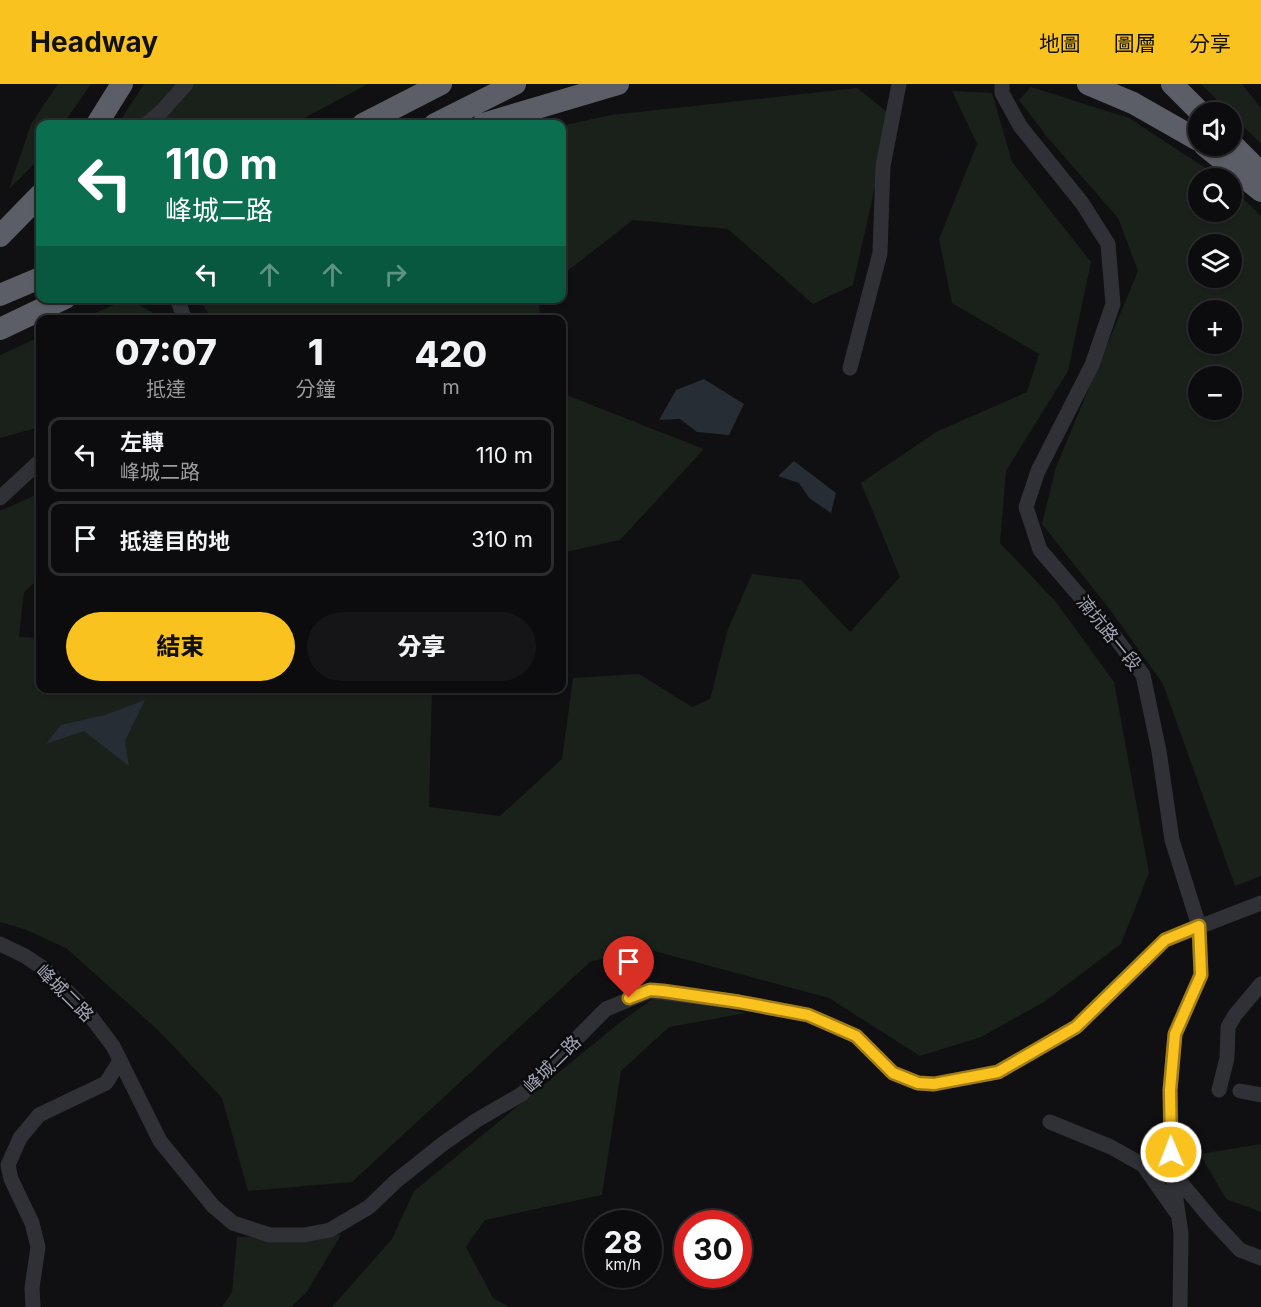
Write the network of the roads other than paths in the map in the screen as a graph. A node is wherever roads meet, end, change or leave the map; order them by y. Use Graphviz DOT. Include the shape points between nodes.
graph roads {
  1 [pos="122,84"];
  2 [pos="186,84"];
  3 [pos="441,84"];
  4 [pos="515,84"];
  5 [pos="618,84"];
  6 [pos="899,84"];
  7 [pos="1002,84"];
  8 [pos="1088,84"];
  9 [pos="1172,84"];
  10 [pos="1190,102"];
  11 [pos="100,120"];
  12 [pos="152,120"];
  13 [pos="371,120"];
  14 [pos="443,120"];
  15 [pos="496,120"];
  16 [pos="1188,134"];
  17 [pos="1242,154"];
  18 [pos="1217,156"];
  19 [pos="1261,173"];
  20 [pos="1261,191"];
  21 [pos="36,199"];
  22 [pos="0,236"];
  23 [pos="36,280"];
  24 [pos="0,295"];
  25 [pos="55,303"];
  26 [pos="0,329"];
  27 [pos="850,368"];
  28 [pos="36,465"];
  29 [pos="0,498"];
  30 [pos="1261,903"];
  31 [pos="1199,926"];
  32 [pos="0,944"];
  33 [pos="1261,984"];
  34 [pos="120,1060"];
  35 [pos="1219,1090"];
  36 [pos="1240,1091"];
  37 [pos="1261,1095"];
  38 [pos="1050,1122"];
  39 [pos="1172,1172"];
  40 [pos="1179,1217"];
  41 [pos="1261,1258"];
  42 [pos="33,1307"];
  43 [pos="1180,1307"];
  1 -- 11 [label="highway"];
  2 -- 12 [label="street"];
  3 -- 13 [label="highway"];
  4 -- 14 [label="highway"];
  5 -- 15 [label="highway"];
  6 -- 27 [label="street" via="884,166 880,253"];
  7 -- 31 [label="street, 湳坑路一段" via="1002,93 1020,126 1082,203 1108,244 1113,304 1092,365 1038,471 1026,507 1040,550 1143,675 1172,840"];
  8 -- 16 [label="highway" via="1133,103"];
  9 -- 10 [label="highway"];
  17 -- 19 [label="highway"];
  18 -- 20 [label="highway"];
  21 -- 22 [label="highway"];
  23 -- 24 [label="highway"];
  25 -- 26 [label="highway"];
  28 -- 29 [label="street"];
  30 -- 31 [label="street, 峰城二路"];
  31 -- 34 [label="street, 峰城二路" via="1165,940 1076,1027 998,1072 934,1084 918,1083 893,1073 856,1036 808,1015 650,990 606,1009 522,1094 444,1143 396,1180 369,1207 330,1230 304,1235 270,1235 233,1223 213,1206 160,1141"];
  31 -- 39 [label="street, 湳坑路一段" via="1201,975 1175,1034 1170,1090"];
  32 -- 34 [label="street, 峰城二路" via="45,970 85,1009"];
  33 -- 35 [label="street" via="1228,1027 1227,1058"];
  34 -- 42 [label="street" via="106,1083 39,1116 20,1138 8,1165 38,1247"];
  36 -- 37 [label="street"];
  38 -- 40 [label="street" via="1143,1165"];
  39 -- 40 [label="street, 湳坑路一段"];
  39 -- 41 [label="street" via="1240,1250"];
  40 -- 43 [label="street, 湳坑路一段"];
}
